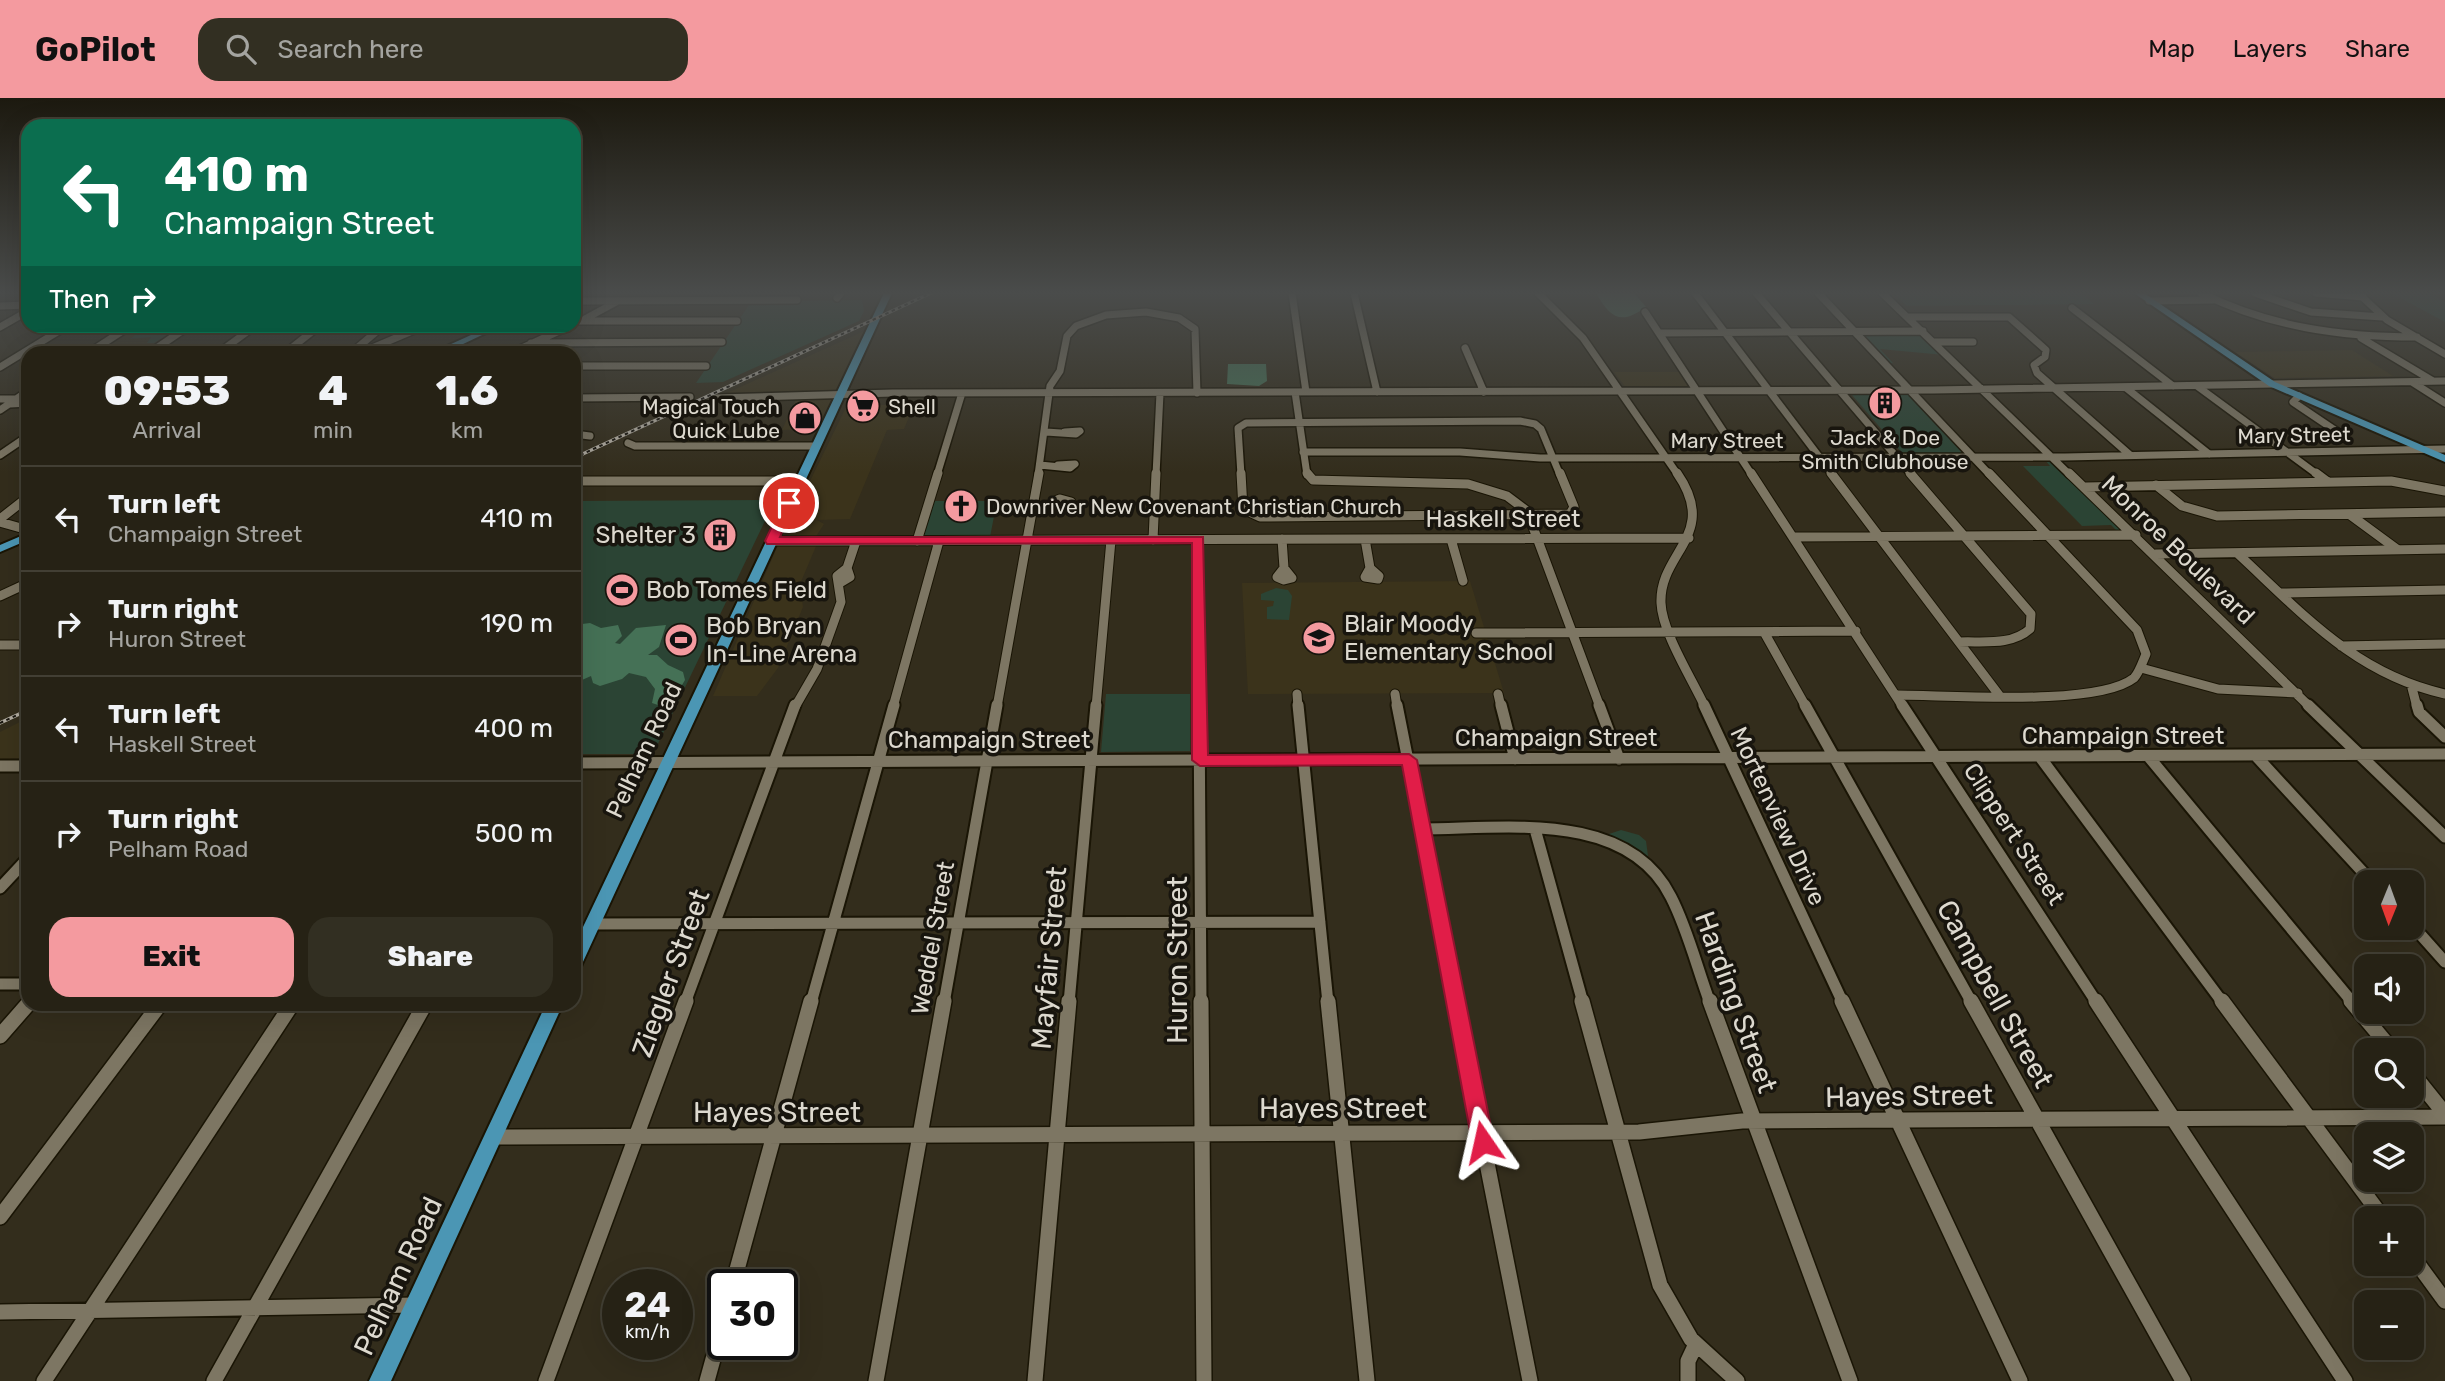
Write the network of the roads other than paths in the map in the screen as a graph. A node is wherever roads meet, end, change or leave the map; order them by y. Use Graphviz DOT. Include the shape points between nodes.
graph roads {
  1 [pos="859,353"];
  2 [pos="1064,353"];
  3 [pos="1195,353"];
  4 [pos="1300,353"];
  5 [pos="1368,353"];
  6 [pos="1467,353"];
  7 [pos="1593,353"];
  8 [pos="1673,353"];
  9 [pos="1740,353"];
  10 [pos="1808,353"];
  11 [pos="1875,353"];
  12 [pos="1946,353"];
  13 [pos="2046,353"];
  14 [pos="2130,353"];
  15 [pos="2226,353"];
  16 [pos="2386,353"];
  17 [pos="21,354"];
  18 [pos="581,366"];
  19 [pos="706,366"];
  20 [pos="0,367"];
  21 [pos="2433,381"];
  22 [pos="2445,381"];
  23 [pos="2410,382"];
  24 [pos="2272,384"];
  25 [pos="2173,386"];
  26 [pos="2197,386"];
  27 [pos="2125,387"];
  28 [pos="2055,388"];
  29 [pos="1985,389"];
  30 [pos="1840,390"];
  31 [pos="1910,390"];
  32 [pos="1621,391"];
  33 [pos="1699,391"];
  34 [pos="1769,391"];
  35 [pos="1295,392"];
  36 [pos="1306,392"];
  37 [pos="1377,392"];
  38 [pos="1484,392"];
  39 [pos="962,393"];
  40 [pos="1048,393"];
  41 [pos="1160,393"];
  42 [pos="1197,393"];
  43 [pos="839,394"];
  44 [pos="21,396"];
  45 [pos="690,397"];
  46 [pos="581,398"];
  47 [pos="716,398"];
  48 [pos="0,401"];
  49 [pos="14,401"];
  50 [pos="21,401"];
  51 [pos="2300,401"];
  52 [pos="2445,403"];
  53 [pos="0,410"];
  54 [pos="1299,422"];
  55 [pos="1046,432"];
  56 [pos="1065,432"];
  57 [pos="581,435"];
  58 [pos="590,436"];
  59 [pos="2345,437"];
  60 [pos="21,441"];
  61 [pos="628,443"];
  62 [pos="816,446"];
  63 [pos="2445,449"];
  64 [pos="2423,450"];
  65 [pos="1303,452"];
  66 [pos="2287,452"];
  67 [pos="2209,454"];
  68 [pos="0,455"];
  69 [pos="2130,455"];
  70 [pos="1975,456"];
  71 [pos="1668,457"];
  72 [pos="1742,457"];
  73 [pos="1819,457"];
  74 [pos="1899,457"];
  75 [pos="2055,457"];
  76 [pos="1553,458"];
  77 [pos="2445,459"];
  78 [pos="1040,466"];
  79 [pos="1058,466"];
  80 [pos="581,481"];
  81 [pos="800,481"];
  82 [pos="2328,482"];
  83 [pos="2155,485"];
  84 [pos="2085,486"];
  85 [pos="2445,491"];
  86 [pos="1034,502"];
  87 [pos="1053,502"];
  88 [pos="21,503"];
  89 [pos="2445,512"];
  90 [pos="2349,514"];
  91 [pos="1530,516"];
  92 [pos="0,520"];
  93 [pos="21,530"];
  94 [pos="2136,535"];
  95 [pos="1967,536"];
  96 [pos="2050,536"];
  97 [pos="21,537"];
  98 [pos="1794,537"];
  99 [pos="1880,537"];
  100 [pos="1539,538"];
  101 [pos="1689,538"];
  102 [pos="1282,539"];
  103 [pos="1365,539"];
  104 [pos="1451,539"];
  105 [pos="1027,540"];
  106 [pos="1111,540"];
  107 [pos="1153,540"];
  108 [pos="1198,540"];
  109 [pos="772,541"];
  110 [pos="856,541"];
  111 [pos="917,541"];
  112 [pos="939,541"];
  113 [pos="0,549"];
  114 [pos="2445,549"];
  115 [pos="2398,550"];
  116 [pos="2237,553"];
  117 [pos="2156,554"];
  118 [pos="1284,568"];
  119 [pos="1370,568"];
  120 [pos="1463,581"];
  121 [pos="21,588"];
  122 [pos="2445,590"];
  123 [pos="2282,593"];
  124 [pos="0,596"];
  125 [pos="1856,631"];
  126 [pos="1668,632"];
  127 [pos="1763,632"];
  128 [pos="1476,633"];
  129 [pos="1573,633"];
  130 [pos="1959,642"];
  131 [pos="2445,644"];
  132 [pos="0,645"];
  133 [pos="21,645"];
  134 [pos="2341,646"];
  135 [pos="2141,668"];
  136 [pos="2412,688"];
  137 [pos="2298,693"];
  138 [pos="1297,694"];
  139 [pos="1395,694"];
  140 [pos="1498,694"];
  141 [pos="2445,694"];
  142 [pos="1898,695"];
  143 [pos="1999,695"];
  144 [pos="2445,737"];
  145 [pos="2445,754"];
  146 [pos="2362,755"];
  147 [pos="2256,756"];
  148 [pos="1834,757"];
  149 [pos="1939,757"];
  150 [pos="2040,757"];
  151 [pos="2148,757"];
  152 [pos="1727,758"];
  153 [pos="1515,759"];
  154 [pos="1619,759"];
  155 [pos="1200,760"];
  156 [pos="1304,760"];
  157 [pos="1409,760"];
  158 [pos="986,761"];
  159 [pos="1092,761"];
  160 [pos="581,762"];
  161 [pos="667,762"];
  162 [pos="774,762"];
  163 [pos="877,762"];
  164 [pos="21,767"];
  165 [pos="2,768"];
  166 [pos="1422,829"];
  167 [pos="1535,829"];
  168 [pos="2445,837"];
  169 [pos="21,866"];
  170 [pos="2361,870"];
  171 [pos="0,888"];
  172 [pos="1076,922"];
  173 [pos="1201,922"];
  174 [pos="1320,922"];
  175 [pos="957,923"];
  176 [pos="715,924"];
  177 [pos="832,924"];
  178 [pos="593,925"];
  179 [pos="2424,938"];
  180 [pos="581,950"];
  181 [pos="2445,962"];
  182 [pos="0,984"];
  183 [pos="21,984"];
  184 [pos="21,1011"];
  185 [pos="155,1011"];
  186 [pos="287,1011"];
  187 [pos="421,1011"];
  188 [pos="552,1011"];
  189 [pos="0,1037"];
  190 [pos="2382,1038"];
  191 [pos="2424,1088"];
  192 [pos="2445,1115"];
  193 [pos="2174,1118"];
  194 [pos="2309,1118"];
  195 [pos="2037,1119"];
  196 [pos="1897,1120"];
  197 [pos="1755,1121"];
  198 [pos="1481,1131"];
  199 [pos="1619,1132"];
  200 [pos="1202,1133"];
  201 [pos="1342,1133"];
  202 [pos="1058,1135"];
  203 [pos="637,1136"];
  204 [pos="493,1137"];
  205 [pos="774,1137"];
  206 [pos="918,1137"];
  207 [pos="2375,1206"];
  208 [pos="0,1217"];
  209 [pos="737,1269"];
  210 [pos="2424,1272"];
  211 [pos="2445,1301"];
  212 [pos="415,1305"];
  213 [pos="255,1308"];
  214 [pos="90,1311"];
  215 [pos="0,1312"];
  216 [pos="1696,1344"];
  217 [pos="713,1360"];
  218 [pos="44,1381"];
  219 [pos="214,1381"];
  220 [pos="380,1381"];
  221 [pos="546,1381"];
  222 [pos="707,1381"];
  223 [pos="876,1381"];
  224 [pos="1035,1381"];
  225 [pos="1204,1381"];
  226 [pos="1367,1381"];
  227 [pos="1530,1381"];
  228 [pos="1688,1381"];
  229 [pos="1737,1381"];
  230 [pos="1850,1381"];
  231 [pos="2020,1381"];
  232 [pos="2183,1381"];
  233 [pos="2345,1381"];
  1 -- 43 [label="main road, Pelham Road"];
  2 -- 40 [label="street"];
  3 -- 42 [label="street"];
  4 -- 36 [label="street"];
  5 -- 37 [label="street"];
  6 -- 38 [label="street"];
  7 -- 32 [label="street, Mortenview Drive"];
  8 -- 33 [label="street, Clippert Street"];
  9 -- 34 [label="street"];
  10 -- 30 [label="street"];
  11 -- 31 [label="street"];
  12 -- 29 [label="street, Monroe Boulevard"];
  13 -- 28 [label="street" via="2034,368"];
  14 -- 25 [label="street"];
  15 -- 24 [label="main road"];
  16 -- 21 [label="street"];
  17 -- 20 [label="street"];
  18 -- 19 [label="street"];
  21 -- 22 [label="street"];
  21 -- 23 [label="street"];
  23 -- 24 [label="street"];
  23 -- 52 [label="street"];
  24 -- 26 [label="street"];
  24 -- 51 [label="main road"];
  25 -- 26 [label="street"];
  25 -- 27 [label="street"];
  26 -- 66 [label="street"];
  27 -- 28 [label="street"];
  27 -- 67 [label="street"];
  28 -- 29 [label="street"];
  28 -- 69 [label="street"];
  29 -- 31 [label="street"];
  29 -- 75 [label="street, Monroe Boulevard"];
  30 -- 31 [label="street"];
  30 -- 34 [label="street"];
  30 -- 74 [label="street"];
  31 -- 70 [label="street"];
  32 -- 33 [label="street"];
  32 -- 38 [label="street"];
  32 -- 71 [label="street, Mortenview Drive"];
  33 -- 34 [label="street"];
  33 -- 72 [label="street, Clippert Street"];
  34 -- 73 [label="street"];
  35 -- 36 [label="street"];
  35 -- 42 [label="street"];
  35 -- 54 [label="street"];
  36 -- 37 [label="street"];
  37 -- 38 [label="street"];
  39 -- 40 [label="street"];
  39 -- 43 [label="street"];
  39 -- 111 [label="street"];
  40 -- 41 [label="street"];
  40 -- 55 [label="street, Weddel Street"];
  41 -- 42 [label="street"];
  41 -- 107 [label="street"];
  43 -- 47 [label="street"];
  43 -- 62 [label="main road, Pelham Road"];
  44 -- 49 [label="street"];
  45 -- 46 [label="street"];
  48 -- 49 [label="street"];
  49 -- 50 [label="street"];
  49 -- 53 [label="street"];
  51 -- 59 [label="street"];
  51 -- 64 [label="main road" via="2319,404"];
  54 -- 65 [label="street"];
  54 -- 76 [label="street" via="1531,423 1540,428"];
  54 -- 91 [label="street" via="1242,425 1238,432 1243,509 1248,514"];
  55 -- 56 [label="street"];
  55 -- 78 [label="street, Weddel Street"];
  57 -- 58 [label="street"];
  60 -- 68 [label="street"];
  61 -- 62 [label="street"];
  62 -- 81 [label="main road, Pelham Road"];
  63 -- 64 [label="street, Mary Street"];
  64 -- 66 [label="street, Mary Street"];
  64 -- 77 [label="main road"];
  65 -- 76 [label="street, Mary Street" via="1460,452"];
  65 -- 91 [label="street" via="1307,475 1313,480 1468,484 1507,496"];
  66 -- 67 [label="street, Mary Street"];
  66 -- 82 [label="street"];
  67 -- 69 [label="street, Mary Street"];
  69 -- 75 [label="street, Mary Street"];
  70 -- 74 [label="street, Mary Street"];
  70 -- 75 [label="street, Mary Street"];
  70 -- 96 [label="street"];
  71 -- 72 [label="street, Mary Street"];
  71 -- 76 [label="street, Mary Street"];
  71 -- 101 [label="street, Mortenview Drive" via="1690,496"];
  72 -- 73 [label="street, Mary Street"];
  72 -- 98 [label="street, Clippert Street"];
  73 -- 74 [label="street, Mary Street"];
  73 -- 99 [label="street"];
  74 -- 95 [label="street"];
  75 -- 84 [label="street, Monroe Boulevard"];
  76 -- 91 [label="street" via="1574,507 1572,513"];
  78 -- 79 [label="street"];
  78 -- 86 [label="street, Weddel Street"];
  80 -- 81 [label="street"];
  81 -- 109 [label="main road, Pelham Road"];
  82 -- 83 [label="street"];
  82 -- 85 [label="street" via="2397,481"];
  83 -- 84 [label="street"];
  83 -- 90 [label="street" via="2182,506 2211,516"];
  84 -- 94 [label="street, Monroe Boulevard"];
  86 -- 87 [label="street"];
  86 -- 105 [label="street, Weddel Street"];
  88 -- 92 [label="street"];
  89 -- 90 [label="street"];
  90 -- 115 [label="street"];
  91 -- 100 [label="street"];
  92 -- 93 [label="street"];
  94 -- 96 [label="street"];
  94 -- 117 [label="street, Monroe Boulevard"];
  95 -- 96 [label="street"];
  95 -- 99 [label="street"];
  95 -- 130 [label="street" via="2027,607 2032,620 2028,631 2015,639"];
  96 -- 135 [label="street" via="2137,630 2146,654"];
  97 -- 113 [label="main road"];
  98 -- 99 [label="street"];
  98 -- 125 [label="street, Clippert Street"];
  99 -- 130 [label="street"];
  100 -- 101 [label="street, Haskell Street"];
  100 -- 104 [label="street, Haskell Street"];
  100 -- 129 [label="street"];
  101 -- 126 [label="street, Mortenview Drive" via="1660,596"];
  102 -- 103 [label="street, Haskell Street"];
  102 -- 108 [label="street, Haskell Street"];
  102 -- 118 [label="street"];
  103 -- 104 [label="street, Haskell Street"];
  103 -- 119 [label="street"];
  104 -- 120 [label="street"];
  105 -- 106 [label="street, Haskell Street"];
  105 -- 112 [label="street, Haskell Street"];
  105 -- 158 [label="street, Weddel Street"];
  106 -- 107 [label="street, Haskell Street"];
  106 -- 159 [label="street, Mayfair Street"];
  107 -- 108 [label="street, Haskell Street"];
  108 -- 155 [label="street, Huron Street"];
  109 -- 110 [label="street, Haskell Street"];
  109 -- 161 [label="main road, Pelham Road"];
  110 -- 111 [label="street, Haskell Street"];
  110 -- 162 [label="street, Ziegler Street" via="847,568 850,577 840,583 841,602 817,669 799,695"];
  111 -- 112 [label="street, Haskell Street"];
  112 -- 163 [label="street"];
  114 -- 115 [label="street"];
  115 -- 116 [label="street"];
  116 -- 117 [label="street"];
  116 -- 123 [label="street"];
  117 -- 137 [label="street, Monroe Boulevard"];
  121 -- 124 [label="street"];
  122 -- 123 [label="street"];
  123 -- 134 [label="street"];
  125 -- 127 [label="street"];
  125 -- 142 [label="street, Clippert Street"];
  126 -- 127 [label="street"];
  126 -- 129 [label="street"];
  126 -- 152 [label="street, Mortenview Drive"];
  127 -- 148 [label="street, Campbell Street"];
  128 -- 129 [label="street"];
  129 -- 154 [label="street"];
  130 -- 143 [label="street"];
  131 -- 134 [label="street"];
  132 -- 133 [label="street"];
  134 -- 136 [label="street" via="2369,669"];
  135 -- 137 [label="street" via="2204,689"];
  135 -- 143 [label="street" via="2126,682 2100,692"];
  136 -- 141 [label="street"];
  136 -- 144 [label="street" via="2418,712"];
  137 -- 146 [label="street, Monroe Boulevard"];
  138 -- 156 [label="street"];
  139 -- 157 [label="street"];
  140 -- 153 [label="street"];
  142 -- 143 [label="street"];
  142 -- 149 [label="street, Clippert Street"];
  145 -- 146 [label="street, Champaign Street"];
  146 -- 147 [label="street, Champaign Street"];
  146 -- 168 [label="street, Monroe Boulevard"];
  147 -- 151 [label="street, Champaign Street"];
  147 -- 170 [label="street"];
  148 -- 149 [label="street, Champaign Street"];
  148 -- 152 [label="street, Champaign Street"];
  148 -- 195 [label="street, Campbell Street"];
  149 -- 150 [label="street, Champaign Street"];
  149 -- 193 [label="street, Clippert Street"];
  150 -- 151 [label="street, Champaign Street"];
  150 -- 194 [label="street"];
  151 -- 190 [label="street"];
  152 -- 154 [label="street, Champaign Street"];
  152 -- 196 [label="street, Mortenview Drive"];
  153 -- 154 [label="street, Champaign Street"];
  153 -- 157 [label="street, Champaign Street"];
  155 -- 156 [label="street, Champaign Street"];
  155 -- 159 [label="street, Champaign Street"];
  155 -- 173 [label="street, Huron Street"];
  156 -- 157 [label="street, Champaign Street"];
  156 -- 174 [label="street"];
  157 -- 166 [label="street"];
  158 -- 159 [label="street, Champaign Street"];
  158 -- 163 [label="street, Champaign Street"];
  158 -- 175 [label="street, Weddel Street"];
  159 -- 172 [label="street, Mayfair Street"];
  160 -- 161 [label="street, Champaign Street"];
  161 -- 162 [label="street, Champaign Street"];
  161 -- 178 [label="main road, Pelham Road"];
  162 -- 163 [label="street, Champaign Street"];
  162 -- 176 [label="street, Ziegler Street"];
  163 -- 177 [label="street"];
  164 -- 165 [label="street"];
  166 -- 167 [label="street, Harding Street"];
  166 -- 198 [label="street"];
  167 -- 197 [label="street, Harding Street" via="1574,831 1616,844 1643,861 1665,884"];
  167 -- 199 [label="street"];
  169 -- 171 [label="street"];
  172 -- 173 [label="street"];
  172 -- 175 [label="street"];
  172 -- 202 [label="street, Mayfair Street"];
  173 -- 174 [label="street"];
  173 -- 200 [label="street, Huron Street"];
  174 -- 201 [label="street"];
  175 -- 177 [label="street"];
  175 -- 206 [label="street, Weddel Street"];
  176 -- 177 [label="street"];
  176 -- 178 [label="street"];
  176 -- 203 [label="street, Ziegler Street"];
  177 -- 205 [label="street"];
  178 -- 180 [label="main road, Pelham Road"];
  179 -- 181 [label="street"];
  182 -- 183 [label="street"];
  184 -- 189 [label="street"];
  185 -- 208 [label="street"];
  186 -- 214 [label="street"];
  187 -- 213 [label="street"];
  188 -- 204 [label="main road, Pelham Road"];
  191 -- 192 [label="street"];
  192 -- 194 [label="street, Hayes Street"];
  193 -- 194 [label="street, Hayes Street"];
  193 -- 195 [label="street, Hayes Street"];
  193 -- 233 [label="street, Clippert Street"];
  194 -- 207 [label="street"];
  195 -- 196 [label="street, Hayes Street"];
  195 -- 232 [label="street, Campbell Street"];
  196 -- 197 [label="street, Hayes Street"];
  196 -- 231 [label="street, Mortenview Drive"];
  197 -- 199 [label="street, Hayes Street"];
  197 -- 230 [label="street, Harding Street"];
  198 -- 199 [label="street, Hayes Street"];
  198 -- 201 [label="street, Hayes Street"];
  198 -- 227 [label="street"];
  199 -- 216 [label="street" via="1660,1285 1674,1315"];
  200 -- 201 [label="street, Hayes Street"];
  200 -- 202 [label="street, Hayes Street"];
  200 -- 225 [label="street, Huron Street"];
  201 -- 226 [label="street"];
  202 -- 206 [label="street, Hayes Street"];
  202 -- 224 [label="street, Mayfair Street"];
  203 -- 204 [label="street, Hayes Street"];
  203 -- 205 [label="street, Hayes Street"];
  203 -- 221 [label="street, Ziegler Street"];
  204 -- 212 [label="main road, Pelham Road"];
  205 -- 206 [label="street, Hayes Street"];
  205 -- 209 [label="street"];
  206 -- 223 [label="street, Weddel Street"];
  210 -- 211 [label="street"];
  212 -- 213 [label="street"];
  212 -- 220 [label="main road, Pelham Road"];
  213 -- 214 [label="street"];
  213 -- 219 [label="street"];
  214 -- 215 [label="street"];
  214 -- 218 [label="street"];
  216 -- 228 [label="street" via="1688,1361"];
  216 -- 229 [label="street"];
  217 -- 222 [label="street"];
}
